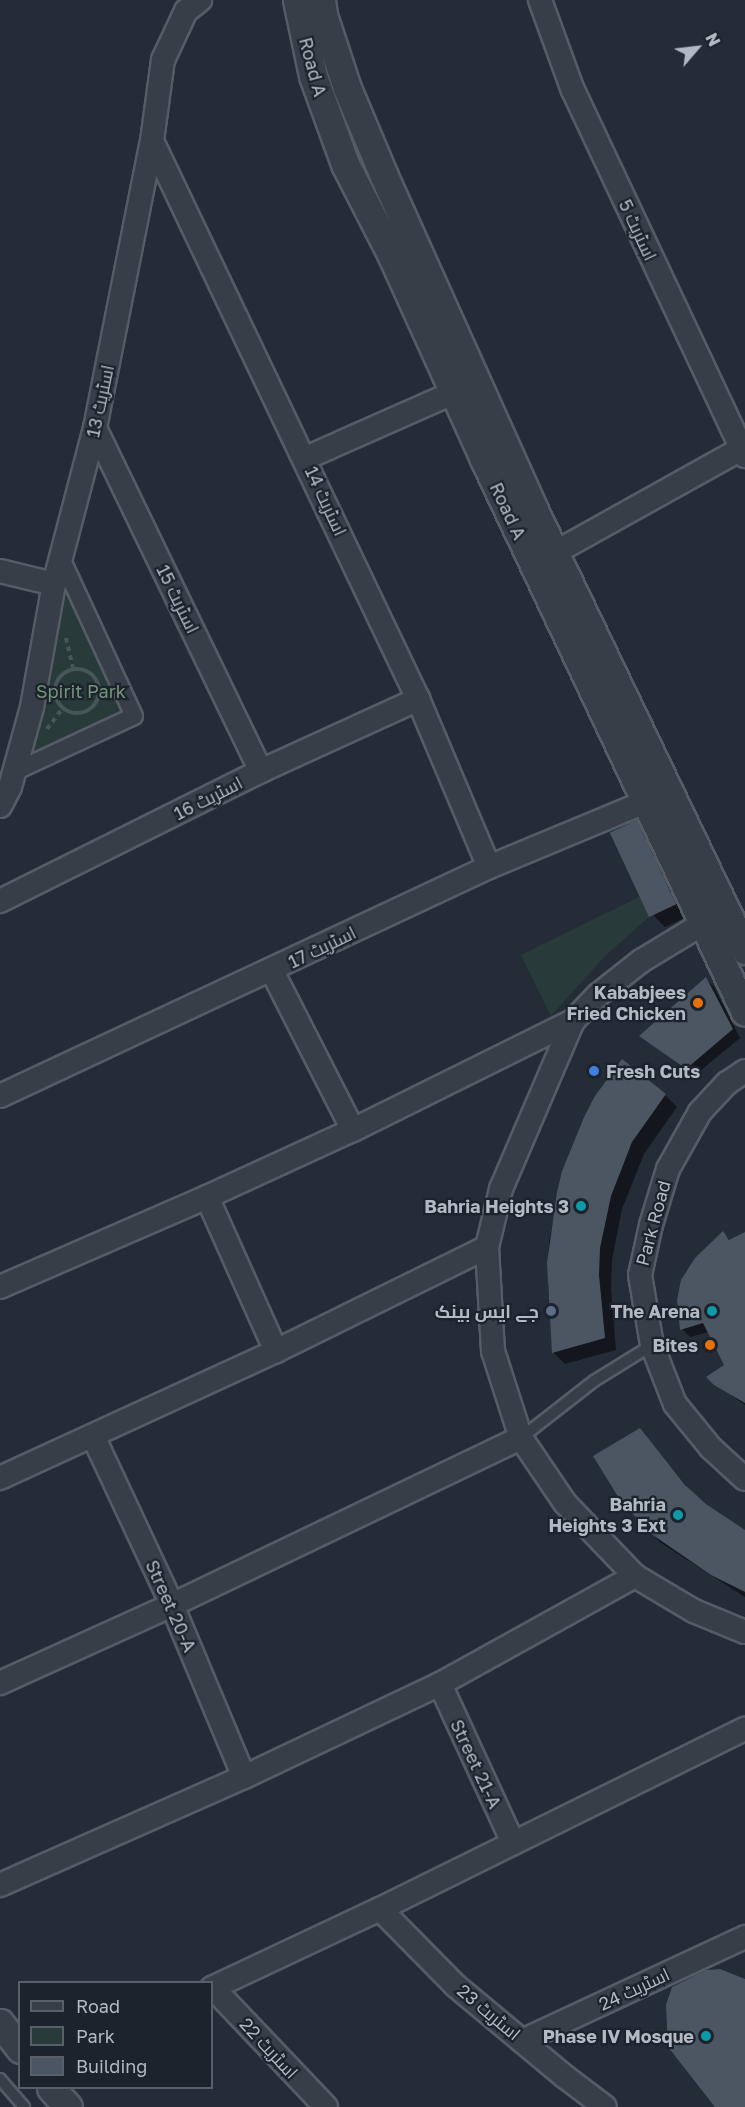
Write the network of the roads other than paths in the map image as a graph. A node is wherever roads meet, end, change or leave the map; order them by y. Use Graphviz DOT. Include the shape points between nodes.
graph roads {
  1 [pos="200,0"];
  2 [pos="297,0"];
  3 [pos="321,0"];
  4 [pos="540,0"];
  5 [pos="152,141"];
  6 [pos="455,392"];
  7 [pos="95,428"];
  8 [pos="743,452"];
  9 [pos="306,458"];
  10 [pos="556,552"];
  11 [pos="61,558"];
  12 [pos="0,571"];
  13 [pos="54,584"];
  14 [pos="418,699"];
  15 [pos="261,771"];
  16 [pos="15,772"];
  17 [pos="645,802"];
  18 [pos="0,806"];
  19 [pos="489,867"];
  20 [pos="0,901"];
  21 [pos="726,909"];
  22 [pos="704,925"];
  23 [pos="745,950"];
  24 [pos="272,971"];
  25 [pos="745,1012"];
  26 [pos="573,1021"];
  27 [pos="745,1071"];
  28 [pos="0,1096"];
  29 [pos="353,1130"];
  30 [pos="207,1197"];
  31 [pos="487,1248"];
  32 [pos="0,1287"];
  33 [pos="652,1345"];
  34 [pos="276,1351"];
  35 [pos="93,1436"];
  36 [pos="521,1438"];
  37 [pos="0,1478"];
  38 [pos="745,1479"];
  39 [pos="635,1576"];
  40 [pos="171,1605"];
  41 [pos="745,1632"];
  42 [pos="0,1683"];
  43 [pos="440,1684"];
  44 [pos="745,1729"];
  45 [pos="244,1777"];
  46 [pos="513,1844"];
  47 [pos="0,1885"];
  48 [pos="380,1909"];
  49 [pos="745,1937"];
  50 [pos="213,1988"];
  51 [pos="213,1989"];
  52 [pos="0,2023"];
  53 [pos="522,2040"];
  54 [pos="18,2046"];
  55 [pos="0,2079"];
  56 [pos="52,2089"];
  57 [pos="24,2107"];
  58 [pos="68,2107"];
  59 [pos="326,2107"];
  60 [pos="605,2107"];
  1 -- 5 [label="street, اسٹریٹ 13" via="186,11 163,60"];
  2 -- 6 [label="street, Road A" via="313,76 345,164"];
  3 -- 10 [label="street, Road A" via="322,15 347,88 384,176"];
  4 -- 8 [label="street, اسٹریٹ 5" via="572,88"];
  5 -- 7 [label="street, اسٹریٹ 13"];
  5 -- 9 [label="street, اسٹریٹ 14"];
  6 -- 9 [label="street"];
  6 -- 17 [label="street, Road A"];
  7 -- 11 [label="street, اسٹریٹ 13"];
  7 -- 15 [label="street, اسٹریٹ 15"];
  8 -- 10 [label="street"];
  9 -- 14 [label="street, اسٹریٹ 14"];
  10 -- 21 [label="street, Road A"];
  11 -- 13 [label="street, اسٹریٹ 13"];
  11 -- 16 [label="street" via="134,716"];
  12 -- 13 [label="street"];
  13 -- 16 [label="street, اسٹریٹ 13" via="32,707"];
  14 -- 15 [label="street, اسٹریٹ 16"];
  14 -- 19 [label="street, اسٹریٹ 14"];
  15 -- 20 [label="street, اسٹریٹ 16"];
  16 -- 18 [label="street, اسٹریٹ 13"];
  17 -- 19 [label="street, اسٹریٹ 17"];
  17 -- 22 [label="street, Road A"];
  19 -- 24 [label="street, اسٹریٹ 17"];
  21 -- 22 [label="street"];
  21 -- 23 [label="street, Road A"];
  22 -- 25 [label="street, Road A"];
  22 -- 26 [label="street" via="641,961 599,994"];
  24 -- 28 [label="street, اسٹریٹ 17"];
  24 -- 29 [label="street"];
  26 -- 29 [label="street"];
  26 -- 31 [label="street" via="501,1189"];
  27 -- 33 [label="street, Park Road" via="699,1112 668,1169 640,1275"];
  29 -- 30 [label="street"];
  30 -- 32 [label="street"];
  30 -- 34 [label="street"];
  31 -- 34 [label="street"];
  31 -- 36 [label="street" via="493,1351"];
  33 -- 36 [label="lane" via="594,1381"];
  33 -- 38 [label="street, Park Road" via="675,1404 711,1448"];
  34 -- 35 [label="street"];
  35 -- 37 [label="street"];
  35 -- 40 [label="street, Street 20-A"];
  36 -- 39 [label="street" via="565,1503"];
  36 -- 40 [label="street"];
  39 -- 41 [label="street" via="694,1611"];
  39 -- 43 [label="street"];
  40 -- 42 [label="street"];
  40 -- 45 [label="street, Street 20-A"];
  43 -- 45 [label="street"];
  43 -- 46 [label="street, Street 21-A"];
  44 -- 46 [label="street"];
  45 -- 47 [label="street"];
  46 -- 48 [label="street"];
  48 -- 50 [label="street"];
  48 -- 53 [label="street, اسٹریٹ 23" via="456,1986"];
  49 -- 53 [label="street, اسٹریٹ 24"];
  51 -- 59 [label="street, اسٹریٹ 22"];
  52 -- 54 [label="street"];
  53 -- 60 [label="street, اسٹریٹ 23"];
  55 -- 57 [label="lane"];
  56 -- 58 [label="street"];
}
